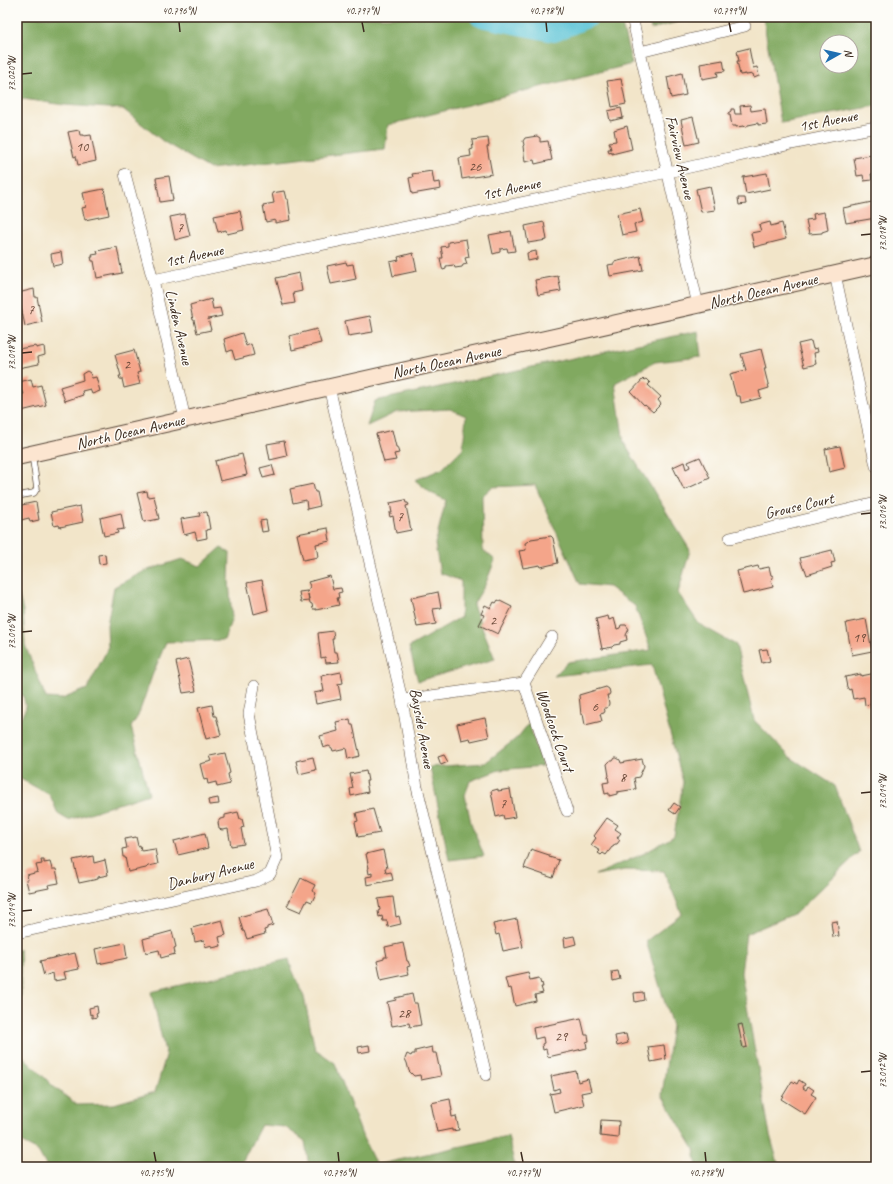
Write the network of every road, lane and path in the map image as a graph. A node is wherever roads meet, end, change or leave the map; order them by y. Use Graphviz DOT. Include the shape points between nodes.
graph roads {
  1 [pos="632,17"];
  2 [pos="745,26"];
  3 [pos="640,52"];
  4 [pos="876,127"];
  5 [pos="668,172"];
  6 [pos="125,174"];
  7 [pos="876,265"];
  8 [pos="836,274"];
  9 [pos="153,280"];
  10 [pos="698,305"];
  11 [pos="329,387"];
  12 [pos="186,419"];
  13 [pos="25,455"];
  14 [pos="876,466"];
  15 [pos="17,496"];
  16 [pos="876,503"];
  17 [pos="730,538"];
  18 [pos="552,637"];
  19 [pos="524,683"];
  20 [pos="254,686"];
  21 [pos="402,700"];
  22 [pos="568,812"];
  23 [pos="17,933"];
  24 [pos="486,1075"];
  1 -- 3 [label="street, Fairview Avenue"];
  2 -- 3 [label="street"];
  3 -- 5 [label="street, Fairview Avenue"];
  4 -- 5 [label="street, 1st Avenue"];
  5 -- 9 [label="street, 1st Avenue"];
  5 -- 10 [label="street, Fairview Avenue"];
  6 -- 9 [label="street, Linden Avenue"];
  7 -- 8 [label="main road, North Ocean Avenue"];
  8 -- 10 [label="main road, North Ocean Avenue"];
  8 -- 14 [label="street"];
  9 -- 12 [label="street, Linden Avenue"];
  10 -- 11 [label="main road, North Ocean Avenue"];
  11 -- 12 [label="main road, North Ocean Avenue"];
  11 -- 21 [label="street, Bayside Avenue"];
  12 -- 13 [label="main road, North Ocean Avenue"];
  13 -- 15 [label="lane" via="37,488 34,493"];
  16 -- 17 [label="street, Grouse Court"];
  18 -- 19 [label="street"];
  19 -- 21 [label="street, Woodcock Court"];
  19 -- 22 [label="street, Woodcock Court"];
  20 -- 23 [label="street, Danbury Avenue" via="249,714 277,858 270,874 256,881"];
  21 -- 24 [label="street, Bayside Avenue" via="417,787"];
}
